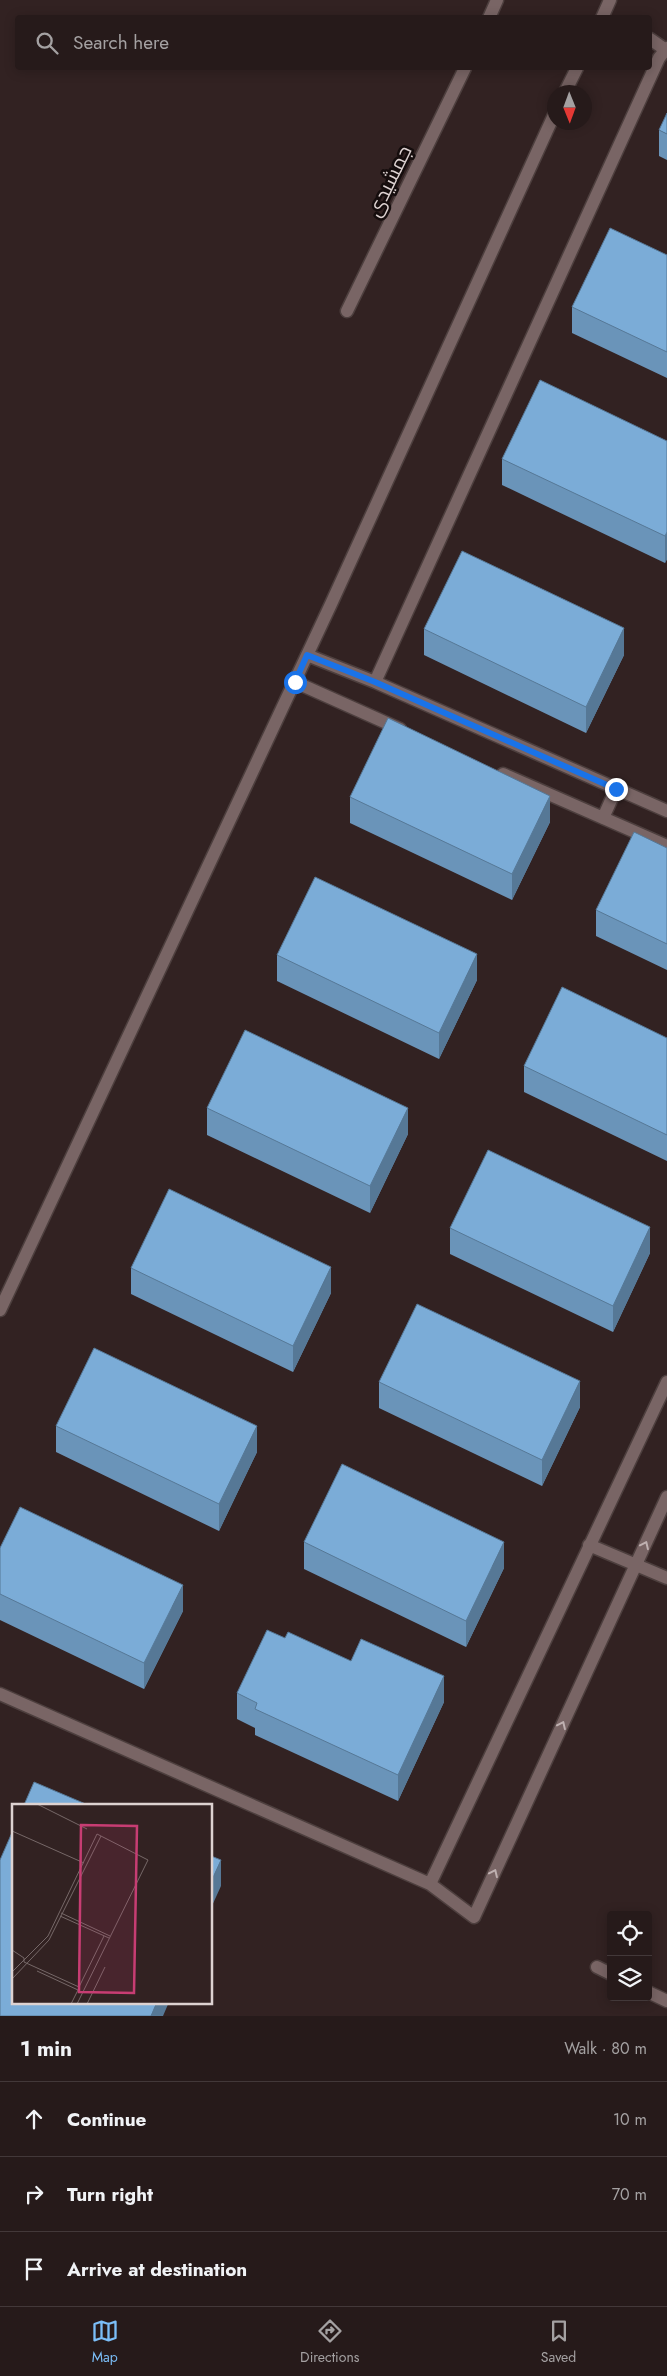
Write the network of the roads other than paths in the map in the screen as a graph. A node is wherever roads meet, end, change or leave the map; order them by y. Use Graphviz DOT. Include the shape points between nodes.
graph roads {
  1 [pos="498,0"];
  2 [pos="490,15"];
  3 [pos="652,41"];
  4 [pos="665,54"];
  5 [pos="464,70"];
  6 [pos="576,70"];
  7 [pos="568,85"];
  8 [pos="548,130"];
  9 [pos="347,311"];
  10 [pos="307,655"];
  11 [pos="295,682"];
  12 [pos="375,682"];
  13 [pos="413,734"];
  14 [pos="494,770"];
  15 [pos="616,789"];
  16 [pos="667,812"];
  17 [pos="603,818"];
  18 [pos="667,846"];
  19 [pos="0,1310"];
  20 [pos="667,1382"];
  21 [pos="667,1497"];
  22 [pos="589,1545"];
  23 [pos="667,1578"];
  24 [pos="0,1694"];
  25 [pos="430,1884"];
  26 [pos="597,1967"];
  27 [pos="607,1972"];
  28 [pos="652,1994"];
  29 [pos="667,2001"];
  1 -- 2 [label="street"];
  3 -- 4 [label="street"];
  4 -- 12 [label="street"];
  5 -- 9 [label="street, جمشیدی"];
  6 -- 7 [label="street"];
  8 -- 10 [label="street"];
  10 -- 11 [label="street"];
  10 -- 12 [label="street"];
  11 -- 13 [label="street"];
  11 -- 19 [label="street"];
  12 -- 15 [label="street"];
  14 -- 17 [label="street"];
  15 -- 16 [label="street"];
  15 -- 17 [label="street"];
  17 -- 18 [label="street"];
  20 -- 22 [label="street"];
  25 -- 21 [label="street, one-way" via="474,1917"];
  22 -- 23 [label="street"];
  22 -- 25 [label="street"];
  24 -- 25 [label="street"];
  26 -- 27 [label="street"];
  28 -- 29 [label="street"];
}
